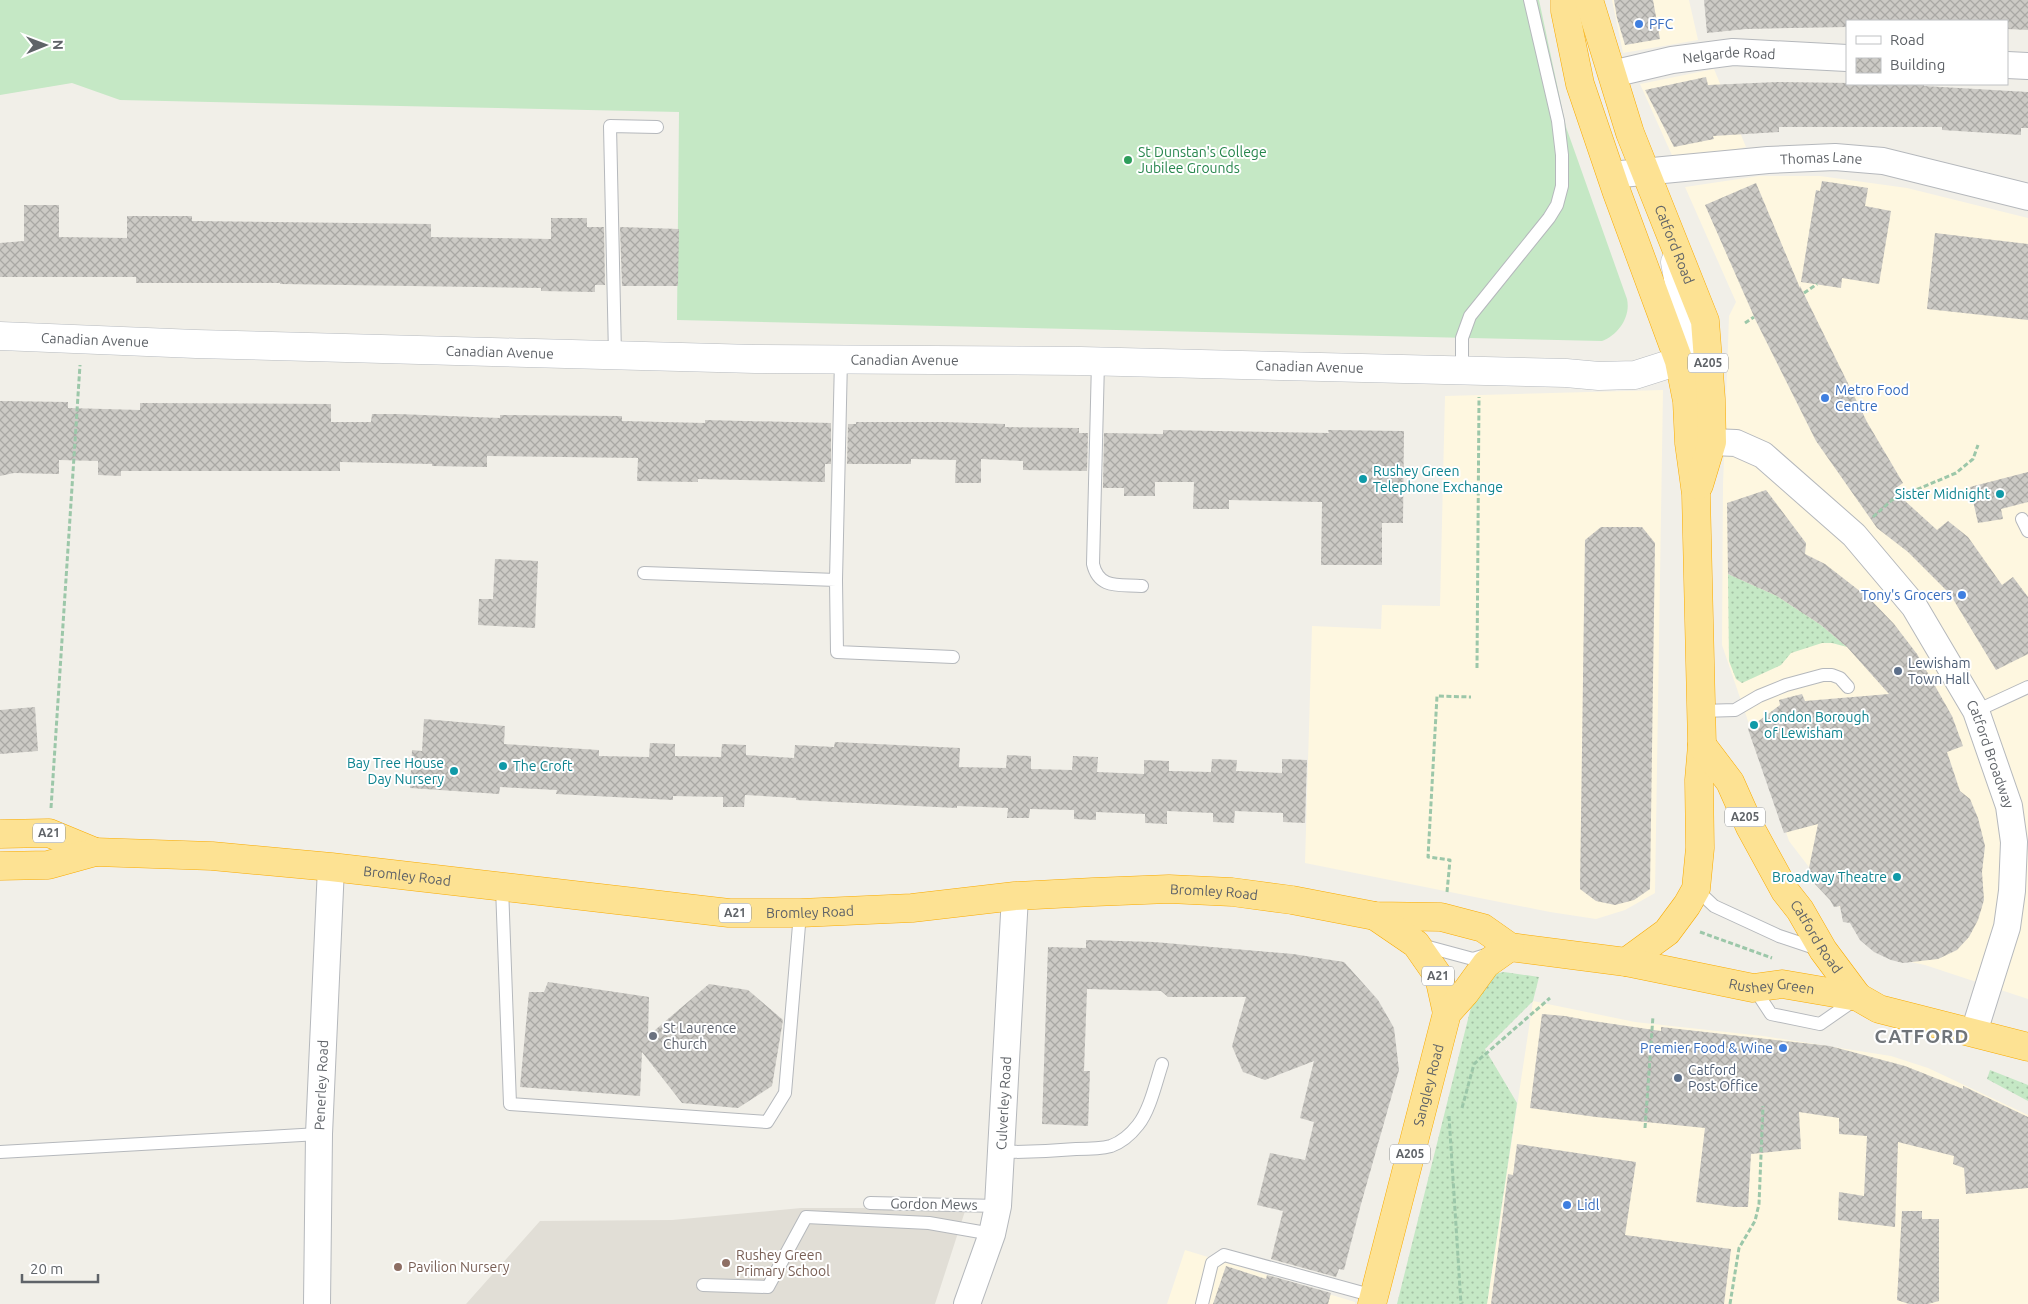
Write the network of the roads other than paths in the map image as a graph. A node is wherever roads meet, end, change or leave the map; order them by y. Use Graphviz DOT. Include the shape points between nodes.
graph roads {
  1 [pos="1530,0"];
  2 [pos="1565,0"];
  3 [pos="1588,0"];
  4 [pos="1846,58"];
  5 [pos="2008,65"];
  6 [pos="2028,66"];
  7 [pos="1612,74"];
  8 [pos="657,127"];
  9 [pos="1645,172"];
  10 [pos="1611,175"];
  11 [pos="2028,198"];
  12 [pos="1671,236"];
  13 [pos="0,336"];
  14 [pos="615,355"];
  15 [pos="841,359"];
  16 [pos="1679,361"];
  17 [pos="1098,362"];
  18 [pos="1471,372"];
  19 [pos="1712,442"];
  20 [pos="1696,494"];
  21 [pos="2022,519"];
  22 [pos="2028,531"];
  23 [pos="644,573"];
  24 [pos="836,580"];
  25 [pos="1142,586"];
  26 [pos="953,657"];
  27 [pos="1848,687"];
  28 [pos="2028,687"];
  29 [pos="1701,711"];
  30 [pos="1976,711"];
  31 [pos="1702,746"];
  32 [pos="0,834"];
  33 [pos="95,852"];
  34 [pos="0,866"];
  35 [pos="330,867"];
  36 [pos="502,887"];
  37 [pos="1696,889"];
  38 [pos="2020,891"];
  39 [pos="1015,896"];
  40 [pos="800,914"];
  41 [pos="1375,916"];
  42 [pos="1416,944"];
  43 [pos="1510,947"];
  44 [pos="1823,950"];
  45 [pos="1626,962"];
  46 [pos="1858,997"];
  47 [pos="1447,1013"];
  48 [pos="1974,1032"];
  49 [pos="2028,1047"];
  50 [pos="1162,1064"];
  51 [pos="320,1134"];
  52 [pos="0,1152"];
  53 [pos="1002,1152"];
  54 [pos="870,1203"];
  55 [pos="998,1206"];
  56 [pos="992,1234"];
  57 [pos="703,1285"];
  58 [pos="1373,1300"];
  59 [pos="317,1304"];
  60 [pos="967,1304"];
  61 [pos="1202,1304"];
  1 -- 18 [label="lane" via="1558,122 1562,186 1549,218 1470,316 1462,338"];
  2 -- 10 [label="highway, Catford Road / A205" via="1580,84"];
  3 -- 7 [label="highway, Catford Road / A205"];
  4 -- 7 [label="street, Nelgarde Road" via="1733,52 1672,60"];
  5 -- 6 [label="street"];
  7 -- 9 [label="highway, Catford Road / A205"];
  8 -- 14 [label="lane" via="610,126"];
  9 -- 10 [label="street, Thomas Lane"];
  9 -- 11 [label="street, Thomas Lane" via="1835,157 1883,161"];
  9 -- 12 [label="highway, Catford Road / A205"];
  10 -- 16 [label="highway, Catford Road / A205"];
  12 -- 16 [label="street" via="1687,328"];
  12 -- 19 [label="highway, Catford Road / A205" via="1705,321"];
  13 -- 14 [label="street, Canadian Avenue"];
  14 -- 15 [label="street, Canadian Avenue"];
  15 -- 17 [label="street, Canadian Avenue"];
  15 -- 24 [label="lane"];
  16 -- 18 [label="street, Canadian Avenue" via="1635,375"];
  16 -- 20 [label="highway, Catford Road / A205" via="1687,400"];
  17 -- 18 [label="street, Canadian Avenue"];
  17 -- 25 [label="lane" via="1093,564 1104,583"];
  19 -- 20 [label="highway, Catford Road / A205"];
  19 -- 30 [label="street, Catford Broadway" via="1736,442 1763,455 1854,535 1914,606"];
  20 -- 29 [label="highway, Catford Road / A205"];
  21 -- 22 [label="lane"];
  23 -- 24 [label="lane"];
  24 -- 26 [label="lane" via="838,652"];
  27 -- 29 [label="lane" via="1832,674 1822,675 1786,685 1735,710"];
  28 -- 30 [label="lane"];
  29 -- 31 [label="highway, Catford Road / A205"];
  30 -- 38 [label="street, Catford Broadway" via="2009,806"];
  31 -- 37 [label="highway, Catford Road / A205"];
  31 -- 44 [label="highway, Catford Road / A205" via="1730,782 1785,891"];
  32 -- 33 [label="highway, Bromley Road / A21" via="49,833"];
  33 -- 34 [label="highway, Bromley Road / A21" via="48,865"];
  33 -- 35 [label="highway, Bromley Road / A21" via="212,856"];
  35 -- 36 [label="highway, Bromley Road / A21"];
  35 -- 51 [label="street, Penerley Road"];
  36 -- 40 [label="highway, Bromley Road / A21" via="729,913"];
  36 -- 40 [label="lane" via="510,1104 767,1122 785,1093"];
  37 -- 44 [label="lane" via="1714,906 1778,936"];
  37 -- 45 [label="highway, Catford Road / A205" via="1667,932"];
  38 -- 48 [label="street, Catford Broadway"];
  39 -- 40 [label="highway, Bromley Road / A21" via="912,908"];
  39 -- 41 [label="highway, Bromley Road / A21" via="1169,890 1232,892"];
  39 -- 53 [label="street, Culverley Road"];
  41 -- 42 [label="highway, Bromley Road / A21"];
  41 -- 43 [label="highway, Bromley Road / A21" via="1441,917 1483,928"];
  42 -- 43 [label="lane" via="1473,959"];
  42 -- 47 [label="highway, Bromley Road / A21" via="1439,977"];
  43 -- 45 [label="highway, Rushey Green / A205"];
  43 -- 47 [label="highway, Sangley Road / A205" via="1486,964"];
  44 -- 46 [label="highway, Catford Road / A205"];
  45 -- 46 [label="highway, Rushey Green / A205" via="1754,988 1782,984"];
  46 -- 48 [label="highway, Rushey Green / A205" via="1880,1009"];
  47 -- 58 [label="highway, Sangley Road / A205"];
  48 -- 49 [label="highway, Rushey Green / A205"];
  50 -- 53 [label="lane" via="1140,1123 1119,1142 1096,1148"];
  51 -- 52 [label="lane"];
  51 -- 59 [label="street, Penerley Road"];
  53 -- 55 [label="street, Culverley Road"];
  54 -- 55 [label="lane, Gordon Mews"];
  55 -- 56 [label="street, Culverley Road"];
  56 -- 57 [label="lane" via="929,1223 806,1217 768,1288"];
  56 -- 60 [label="street, Culverley Road"];
  58 -- 61 [label="lane" via="1224,1255 1212,1263"];
}
